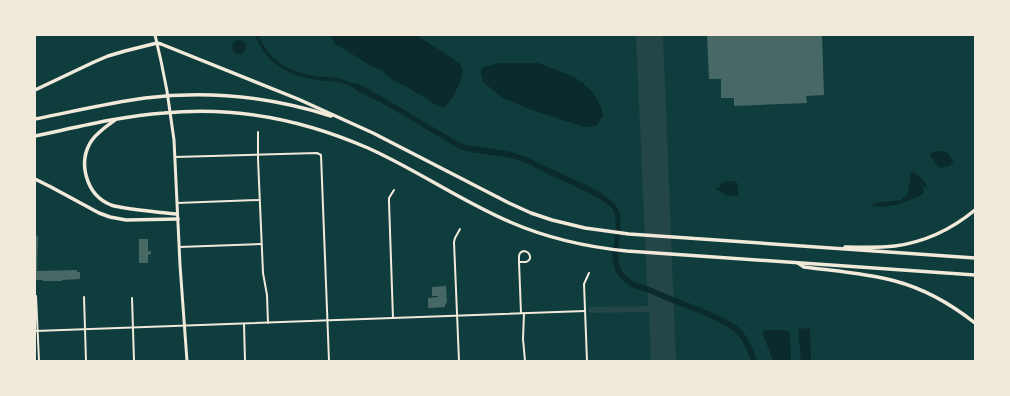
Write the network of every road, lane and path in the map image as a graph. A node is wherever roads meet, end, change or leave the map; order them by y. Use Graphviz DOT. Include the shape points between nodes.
graph roads {
  1 [pos="155,35"];
  2 [pos="157,43"];
  3 [pos="35,90"];
  4 [pos="35,119"];
  5 [pos="116,120"];
  6 [pos="347,121"];
  7 [pos="258,132"];
  8 [pos="35,136"];
  9 [pos="258,154"];
  10 [pos="175,157"];
  11 [pos="35,179"];
  12 [pos="394,190"];
  13 [pos="259,200"];
  14 [pos="177,203"];
  15 [pos="975,210"];
  16 [pos="177,214"];
  17 [pos="178,219"];
  18 [pos="460,229"];
  19 [pos="261,244"];
  20 [pos="179,247"];
  21 [pos="820,247"];
  22 [pos="975,258"];
  23 [pos="519,262"];
  24 [pos="797,262"];
  25 [pos="589,273"];
  26 [pos="975,275"];
  27 [pos="36,296"];
  28 [pos="84,297"];
  29 [pos="132,298"];
  30 [pos="585,311"];
  31 [pos="523,313"];
  32 [pos="457,316"];
  33 [pos="393,318"];
  34 [pos="328,321"];
  35 [pos="268,323"];
  36 [pos="975,323"];
  37 [pos="244,324"];
  38 [pos="185,326"];
  39 [pos="133,328"];
  40 [pos="85,330"];
  41 [pos="36,331"];
  42 [pos="39,361"];
  43 [pos="86,361"];
  44 [pos="134,361"];
  45 [pos="187,361"];
  46 [pos="245,361"];
  47 [pos="329,361"];
  48 [pos="459,361"];
  49 [pos="525,361"];
  50 [pos="587,361"];
  1 -- 2 [label="main road"];
  2 -- 3 [label="highway" via="101,59"];
  2 -- 6 [label="highway"];
  2 -- 10 [label="main road" via="170,108"];
  4 -- 6 [label="highway" via="153,97 220,95 265,100"];
  5 -- 8 [label="highway"];
  5 -- 16 [label="highway" via="96,135 86,152 84,167 92,189 111,205 147,212"];
  5 -- 24 [label="highway" via="157,113 220,112 288,121 324,131 380,154 489,212 552,238 605,249"];
  6 -- 21 [label="highway" via="396,143 520,208 563,223 606,232"];
  7 -- 9 [label="street"];
  9 -- 10 [label="street"];
  9 -- 13 [label="street"];
  9 -- 34 [label="street" via="317,153 322,157"];
  10 -- 14 [label="main road"];
  11 -- 17 [label="highway" via="110,217 126,220"];
  12 -- 33 [label="street" via="388,202"];
  13 -- 14 [label="street"];
  13 -- 19 [label="street"];
  14 -- 16 [label="main road"];
  15 -- 21 [label="highway" via="942,232 910,243"];
  16 -- 17 [label="main road"];
  17 -- 20 [label="main road"];
  18 -- 32 [label="street" via="454,242"];
  19 -- 20 [label="street"];
  19 -- 35 [label="street"];
  20 -- 38 [label="main road"];
  21 -- 22 [label="highway"];
  23 -- 23 [label="street" via="528,260 528,252 520,253"];
  23 -- 31 [label="street"];
  24 -- 26 [label="highway"];
  24 -- 36 [label="highway" via="804,267 877,277 910,285 946,302"];
  25 -- 30 [label="street" via="584,284"];
  27 -- 41 [label="street"];
  28 -- 40 [label="street"];
  29 -- 39 [label="street"];
  30 -- 31 [label="street"];
  30 -- 50 [label="street"];
  31 -- 32 [label="street"];
  31 -- 49 [label="street"];
  32 -- 33 [label="street"];
  32 -- 48 [label="street"];
  33 -- 34 [label="street"];
  34 -- 35 [label="street"];
  34 -- 47 [label="street"];
  35 -- 37 [label="street"];
  37 -- 38 [label="street"];
  37 -- 46 [label="street"];
  38 -- 39 [label="street"];
  38 -- 45 [label="main road"];
  39 -- 40 [label="street"];
  39 -- 44 [label="street"];
  40 -- 41 [label="street"];
  40 -- 43 [label="street"];
  41 -- 42 [label="street"];
}
